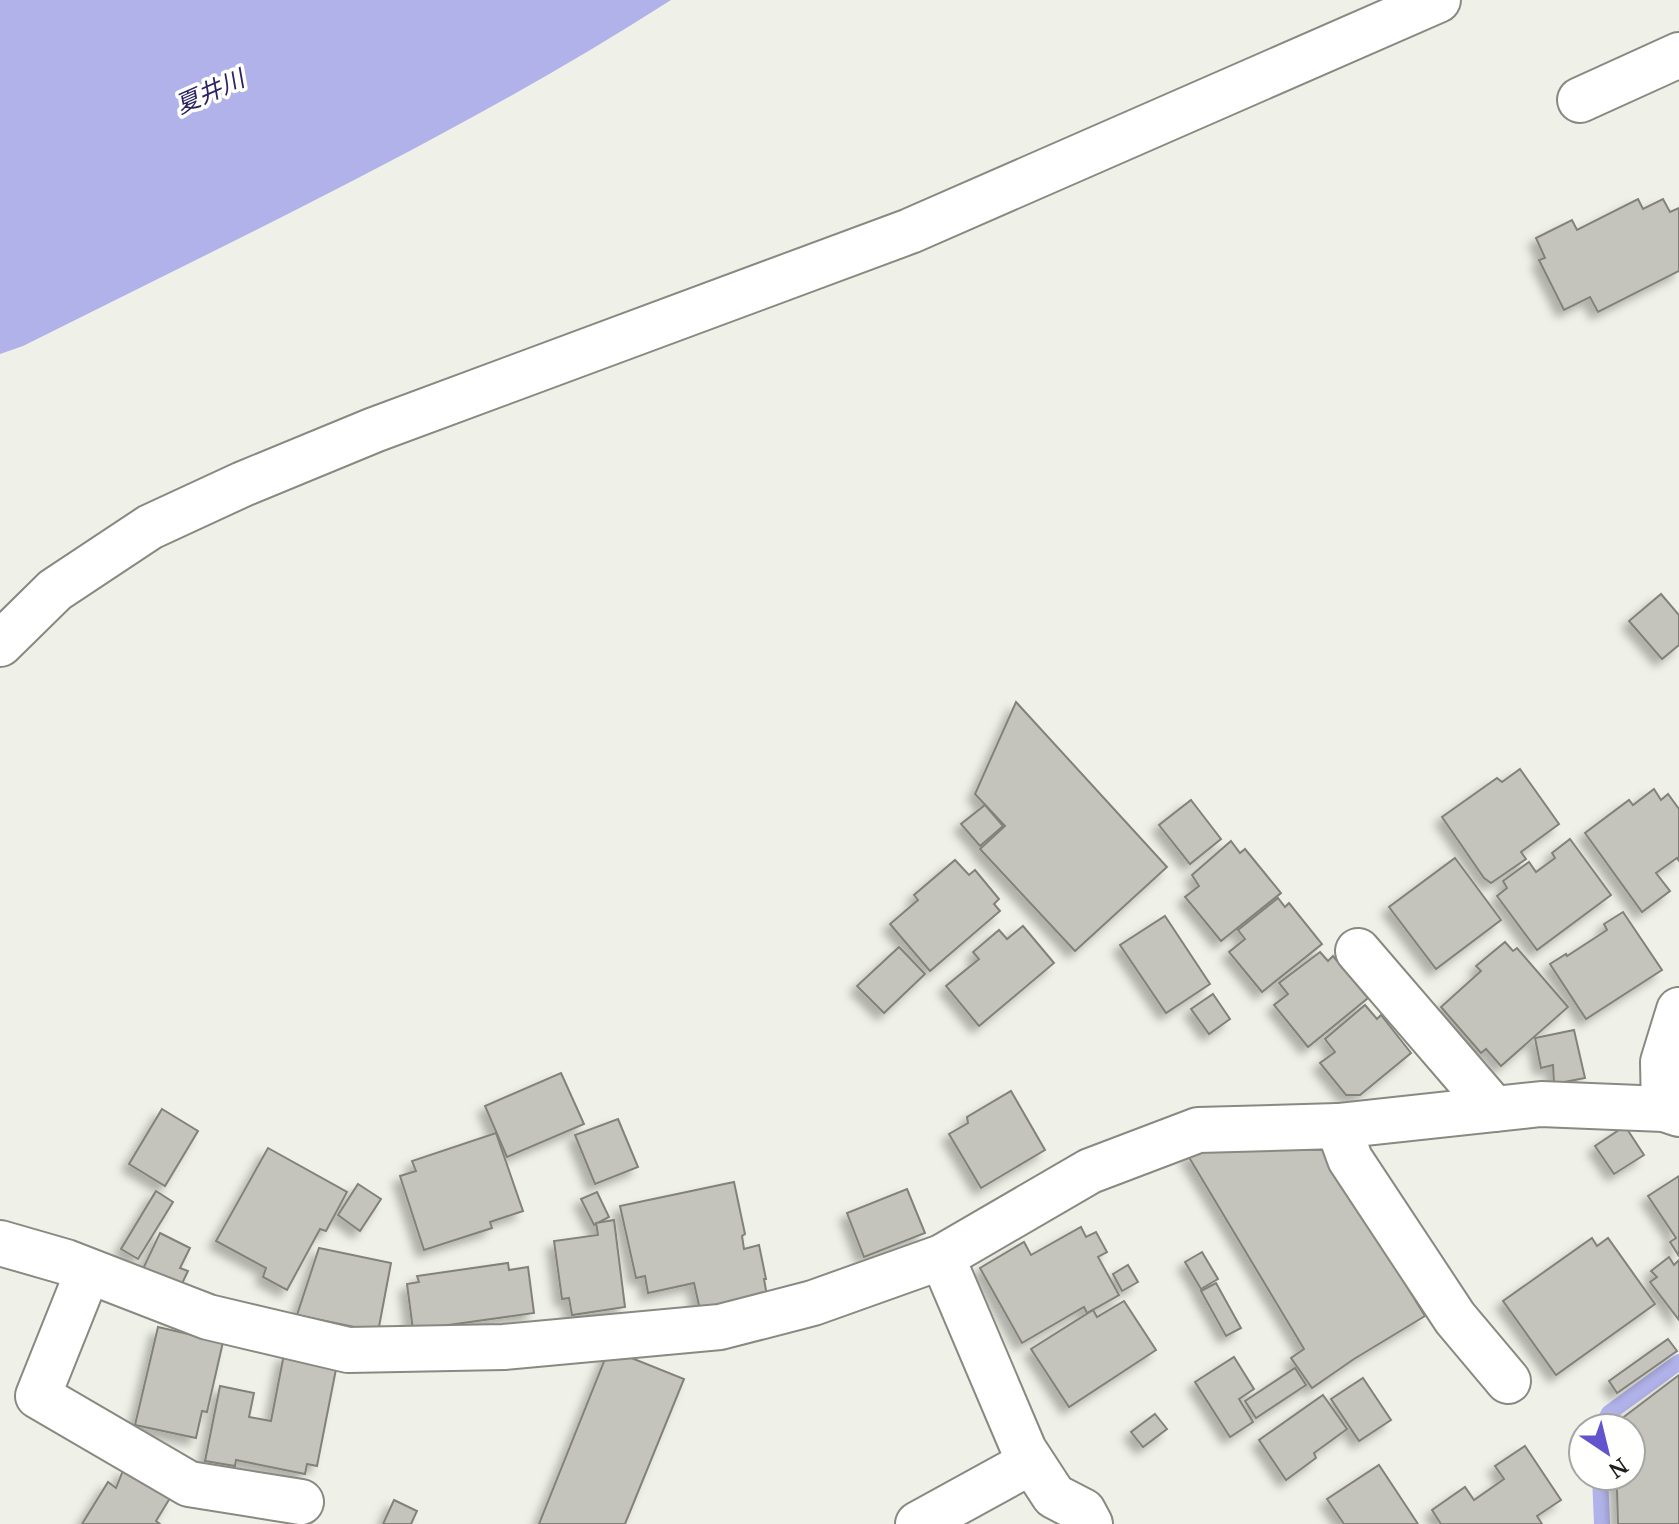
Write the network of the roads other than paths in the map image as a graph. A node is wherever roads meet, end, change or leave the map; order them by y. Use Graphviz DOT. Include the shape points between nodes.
graph roads {
  1 [pos="1438,0"];
  2 [pos="1679,55"];
  3 [pos="1580,100"];
  4 [pos="0,644"];
  5 [pos="1358,951"];
  6 [pos="1679,1010"];
  7 [pos="1494,1109"];
  8 [pos="1672,1112"];
  9 [pos="1338,1126"];
  10 [pos="0,1243"];
  11 [pos="942,1257"];
  12 [pos="88,1271"];
  13 [pos="1508,1381"];
  14 [pos="1031,1462"];
  15 [pos="301,1502"];
  16 [pos="918,1524"];
  17 [pos="1090,1524"];
  1 -- 4 [label="street" via="910,231 374,430 243,484 150,527 55,590"];
  2 -- 3 [label="street"];
  5 -- 7 [label="street"];
  6 -- 8 [label="street" via="1663,1062"];
  7 -- 8 [label="street" via="1541,1104"];
  7 -- 9 [label="street"];
  9 -- 11 [label="street" via="1198,1130 1090,1171"];
  9 -- 13 [label="street" via="1350,1159 1455,1318"];
  10 -- 12 [label="street"];
  11 -- 12 [label="street" via="813,1303 720,1327 504,1347 364,1350 208,1317"];
  11 -- 14 [label="street"];
  12 -- 15 [label="street" via="38,1396 189,1484"];
  14 -- 16 [label="street"];
  14 -- 17 [label="street" via="1054,1496 1083,1511"];
}
